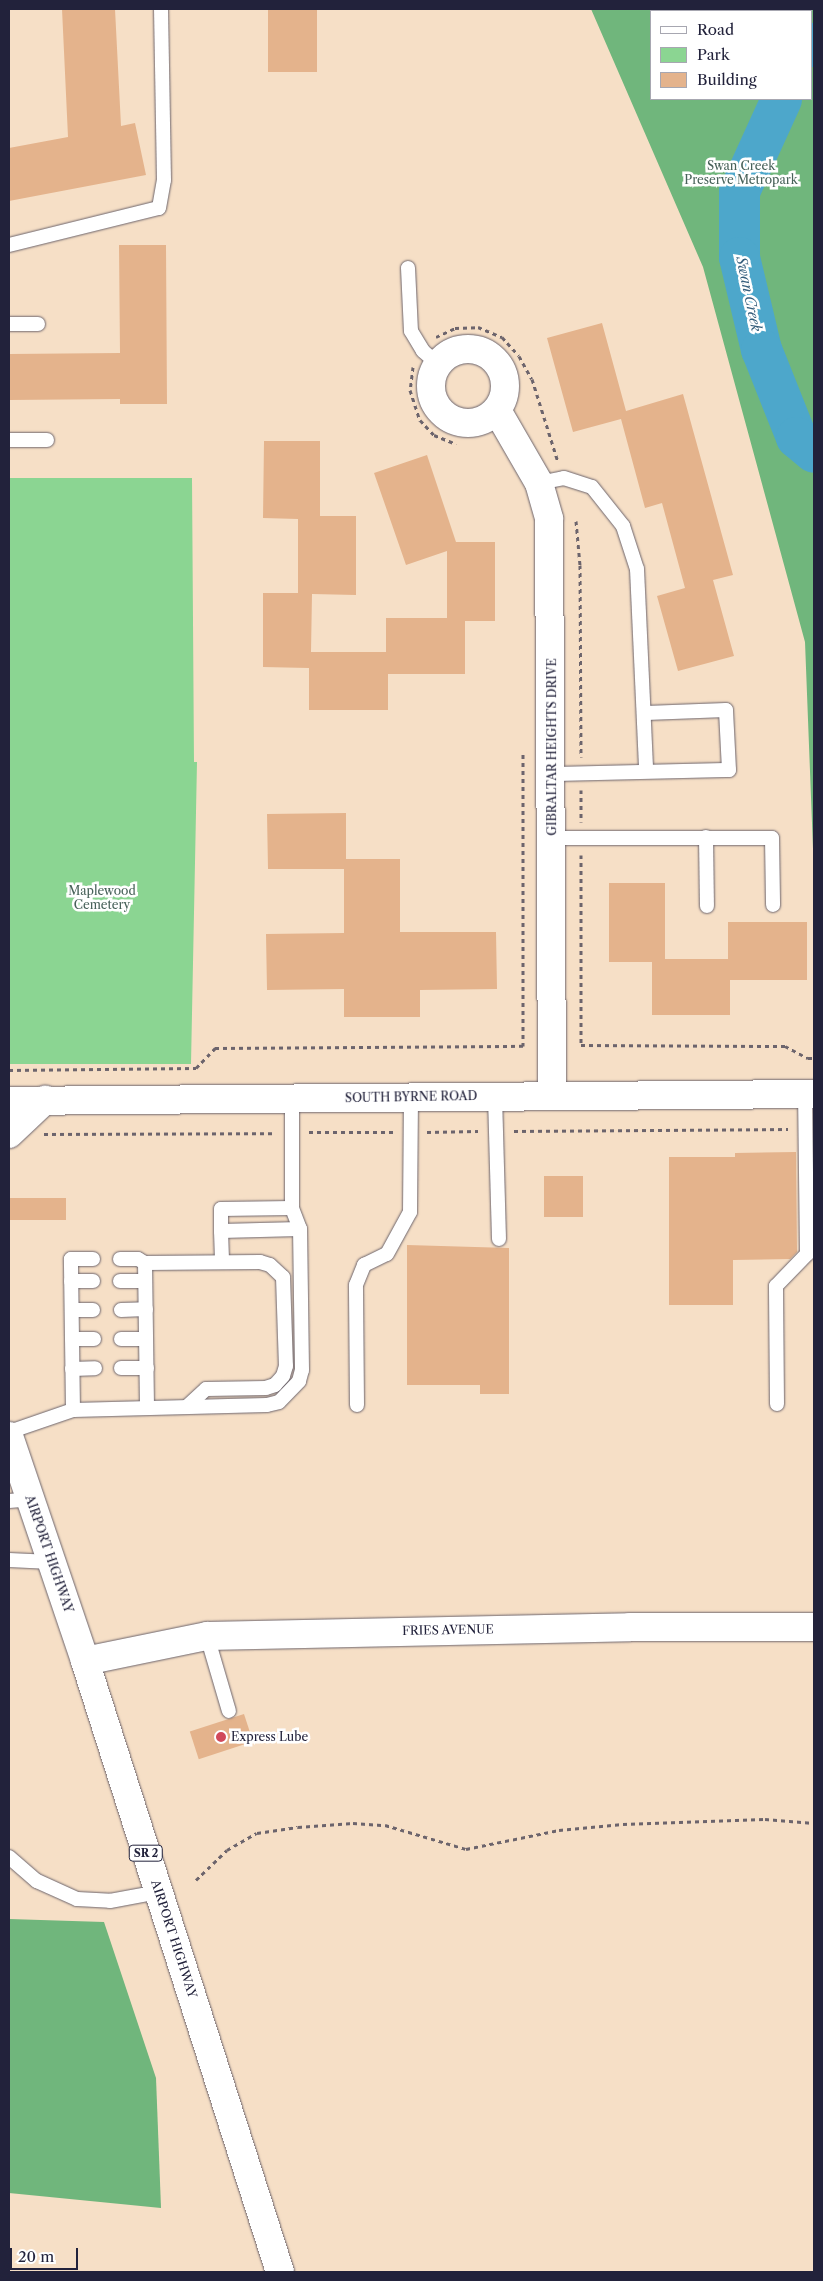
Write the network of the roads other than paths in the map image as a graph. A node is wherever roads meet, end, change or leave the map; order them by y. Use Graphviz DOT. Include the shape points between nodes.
graph roads {
  1 [pos="161,9"];
  2 [pos="9,245"];
  3 [pos="408,268"];
  4 [pos="9,324"];
  5 [pos="38,324"];
  6 [pos="437,363"];
  7 [pos="498,412"];
  8 [pos="9,440"];
  9 [pos="46,440"];
  10 [pos="539,484"];
  11 [pos="646,713"];
  12 [pos="646,771"];
  13 [pos="552,774"];
  14 [pos="706,837"];
  15 [pos="552,838"];
  16 [pos="773,905"];
  17 [pos="707,906"];
  18 [pos="809,1094"];
  19 [pos="552,1095"];
  20 [pos="495,1096"];
  21 [pos="411,1097"];
  22 [pos="292,1098"];
  23 [pos="9,1100"];
  24 [pos="45,1100"];
  25 [pos="9,1134"];
  26 [pos="292,1208"];
  27 [pos="300,1230"];
  28 [pos="221,1231"];
  29 [pos="499,1239"];
  30 [pos="93,1259"];
  31 [pos="120,1259"];
  32 [pos="222,1262"];
  33 [pos="145,1263"];
  34 [pos="72,1281"];
  35 [pos="93,1281"];
  36 [pos="120,1281"];
  37 [pos="145,1281"];
  38 [pos="146,1309"];
  39 [pos="72,1310"];
  40 [pos="93,1310"];
  41 [pos="121,1310"];
  42 [pos="72,1339"];
  43 [pos="94,1339"];
  44 [pos="121,1339"];
  45 [pos="146,1339"];
  46 [pos="95,1368"];
  47 [pos="121,1368"];
  48 [pos="147,1368"];
  49 [pos="72,1369"];
  50 [pos="778,1404"];
  51 [pos="357,1405"];
  52 [pos="188,1407"];
  53 [pos="147,1408"];
  54 [pos="73,1410"];
  55 [pos="10,1442"];
  56 [pos="19,1500"];
  57 [pos="9,1560"];
  58 [pos="52,1562"];
  59 [pos="814,1627"];
  60 [pos="207,1636"];
  61 [pos="85,1661"];
  62 [pos="229,1711"];
  63 [pos="9,1857"];
  64 [pos="159,1892"];
  65 [pos="280,2272"];
  1 -- 2 [label="lane" via="164,180 160,208"];
  3 -- 6 [label="lane" via="412,331 423,350"];
  4 -- 5 [label="lane"];
  6 -- 7 [label="main road" via="431,395 438,409 448,418 474,424"];
  6 -- 7 [label="main road" via="451,352 464,348 491,356 501,367 506,381"];
  7 -- 10 [label="main road, GIBRALTAR HEIGHTS DRIVE"];
  8 -- 9 [label="lane"];
  10 -- 11 [label="lane" via="564,478 592,487 623,526 637,569"];
  10 -- 13 [label="main road, GIBRALTAR HEIGHTS DRIVE" via="549,520 552,555"];
  11 -- 12 [label="lane"];
  11 -- 12 [label="lane" via="726,710 729,770"];
  12 -- 13 [label="lane"];
  13 -- 15 [label="main road, GIBRALTAR HEIGHTS DRIVE"];
  14 -- 15 [label="lane"];
  14 -- 16 [label="lane" via="772,838"];
  14 -- 17 [label="lane"];
  15 -- 19 [label="main road, GIBRALTAR HEIGHTS DRIVE"];
  18 -- 19 [label="main road, SOUTH BYRNE ROAD"];
  18 -- 50 [label="lane" via="807,1254 776,1286"];
  19 -- 20 [label="main road, SOUTH BYRNE ROAD"];
  20 -- 21 [label="main road, SOUTH BYRNE ROAD"];
  20 -- 29 [label="lane"];
  21 -- 22 [label="main road, SOUTH BYRNE ROAD"];
  21 -- 51 [label="lane" via="410,1212 386,1254 364,1265 356,1285"];
  22 -- 24 [label="main road, SOUTH BYRNE ROAD"];
  22 -- 26 [label="lane"];
  23 -- 24 [label="main road, SOUTH BYRNE ROAD"];
  24 -- 25 [label="main road"];
  26 -- 27 [label="lane"];
  26 -- 28 [label="lane" via="221,1209"];
  27 -- 28 [label="lane"];
  27 -- 52 [label="lane" via="299,1381 279,1402 267,1406"];
  28 -- 32 [label="lane"];
  30 -- 34 [label="lane" via="71,1259"];
  31 -- 33 [label="lane" via="138,1259"];
  32 -- 33 [label="lane"];
  32 -- 52 [label="lane" via="260,1262 270,1265 283,1277 286,1366 275,1385 206,1389"];
  33 -- 37 [label="lane"];
  34 -- 35 [label="lane"];
  34 -- 39 [label="lane"];
  36 -- 37 [label="lane"];
  37 -- 38 [label="lane"];
  38 -- 41 [label="lane"];
  38 -- 45 [label="lane"];
  39 -- 40 [label="lane"];
  39 -- 42 [label="lane"];
  42 -- 43 [label="lane"];
  42 -- 49 [label="lane"];
  44 -- 45 [label="lane"];
  45 -- 48 [label="lane"];
  46 -- 49 [label="lane"];
  47 -- 48 [label="lane"];
  48 -- 53 [label="lane"];
  49 -- 54 [label="lane"];
  52 -- 53 [label="lane"];
  53 -- 54 [label="lane"];
  54 -- 55 [label="lane"];
  55 -- 56 [label="main road, AIRPORT HIGHWAY / SR 2"];
  56 -- 58 [label="main road, AIRPORT HIGHWAY / SR 2"];
  57 -- 58 [label="lane"];
  58 -- 61 [label="main road, AIRPORT HIGHWAY / SR 2"];
  59 -- 60 [label="main road, FRIES AVENUE" via="610,1627"];
  60 -- 61 [label="main road, FRIES AVENUE"];
  60 -- 62 [label="lane"];
  61 -- 64 [label="main road, AIRPORT HIGHWAY / SR 2"];
  63 -- 64 [label="lane" via="37,1880 77,1899 110,1901"];
  64 -- 65 [label="main road, AIRPORT HIGHWAY / SR 2"];
}
